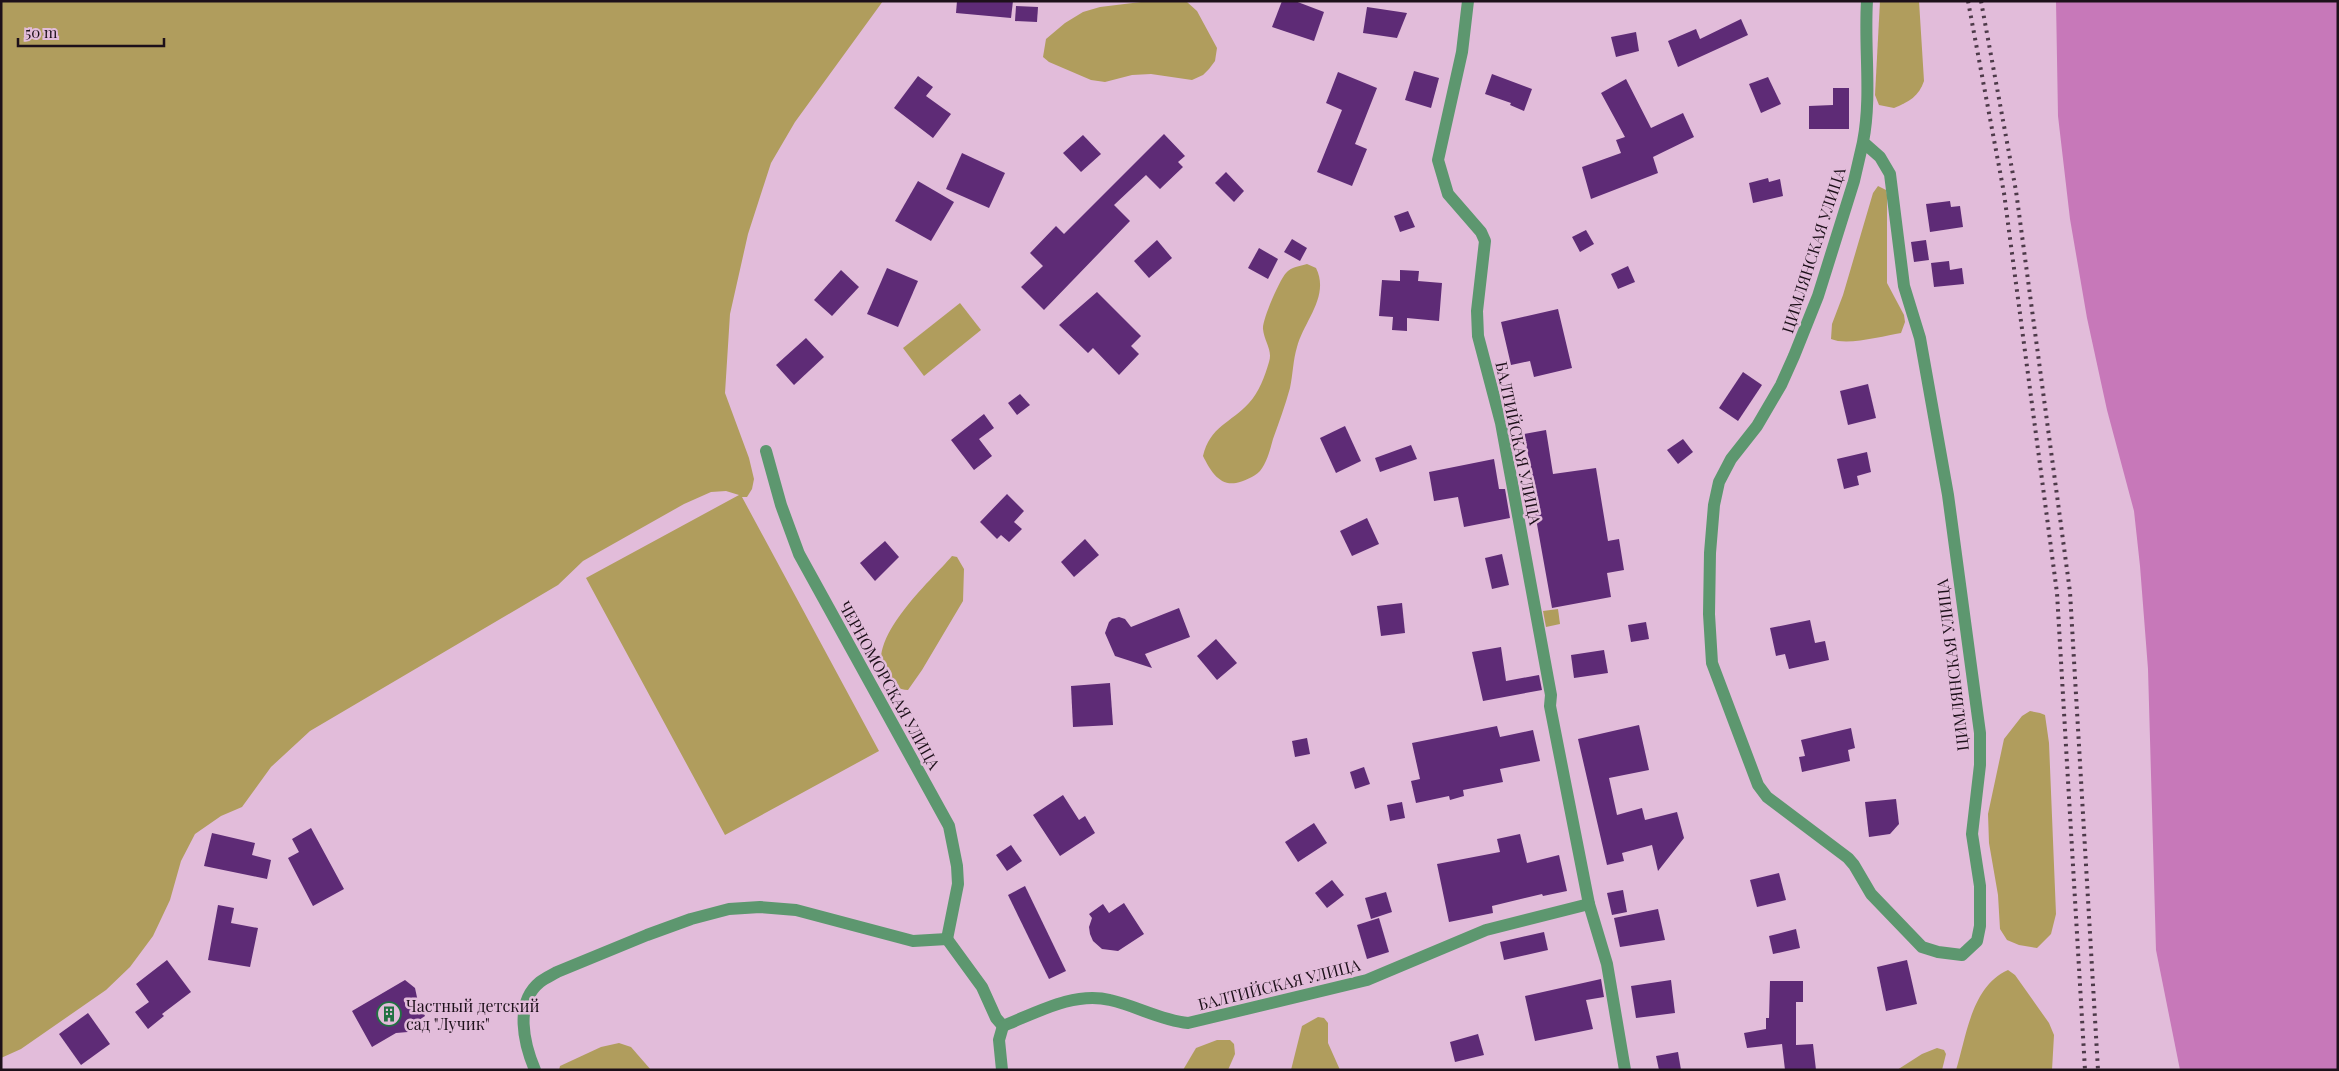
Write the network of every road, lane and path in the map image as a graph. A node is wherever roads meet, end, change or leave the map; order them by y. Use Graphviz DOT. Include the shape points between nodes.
graph roads {
  1 [pos="1468,1"];
  2 [pos="1868,1"];
  3 [pos="1863,142"];
  4 [pos="766,452"];
  5 [pos="1589,904"];
  6 [pos="948,939"];
  7 [pos="1003,1026"];
  8 [pos="535,1070"];
  9 [pos="1002,1070"];
  10 [pos="1625,1070"];
  1 -- 5 [label="street, БАЛТИЙСКАЯ УЛИЦА" via="1462,52 1438,160 1448,194 1485,241 1477,311 1478,336 1501,422 1547,668 1550,706"];
  2 -- 3 [label="street, ЦИМЛЯНСКАЯ УЛИЦА" via="1868,97"];
  3 -- 3 [label="street, ЦИМЛЯНСКАЯ УЛИЦА" via="1880,157 1890,174 1904,286 1920,338 1948,495 1980,734 1972,834 1980,886 1980,926 1977,941 1962,955 1922,947 1871,894 1848,858 1767,797 1758,785 1729,710 1712,663 1709,641 1710,552 1719,482 1731,459 1758,426 1794,356 1818,296"];
  4 -- 6 [label="street, ЧЕРНОМОРСКАЯ УЛИЦА" via="798,554 949,826 958,884"];
  5 -- 7 [label="street, БАЛТИЙСКАЯ УЛИЦА" via="1486,930 1367,980 1188,1023 1159,1017 1109,999 1072,1000"];
  5 -- 10 [label="street, БАЛТИЙСКАЯ УЛИЦА" via="1606,964"];
  6 -- 7 [label="street" via="982,987"];
  6 -- 8 [label="street" via="913,941 796,910 760,907 729,909 691,919 557,972 539,983 528,1000 522,1022"];
  7 -- 9 [label="street" via="999,1040"];
}
